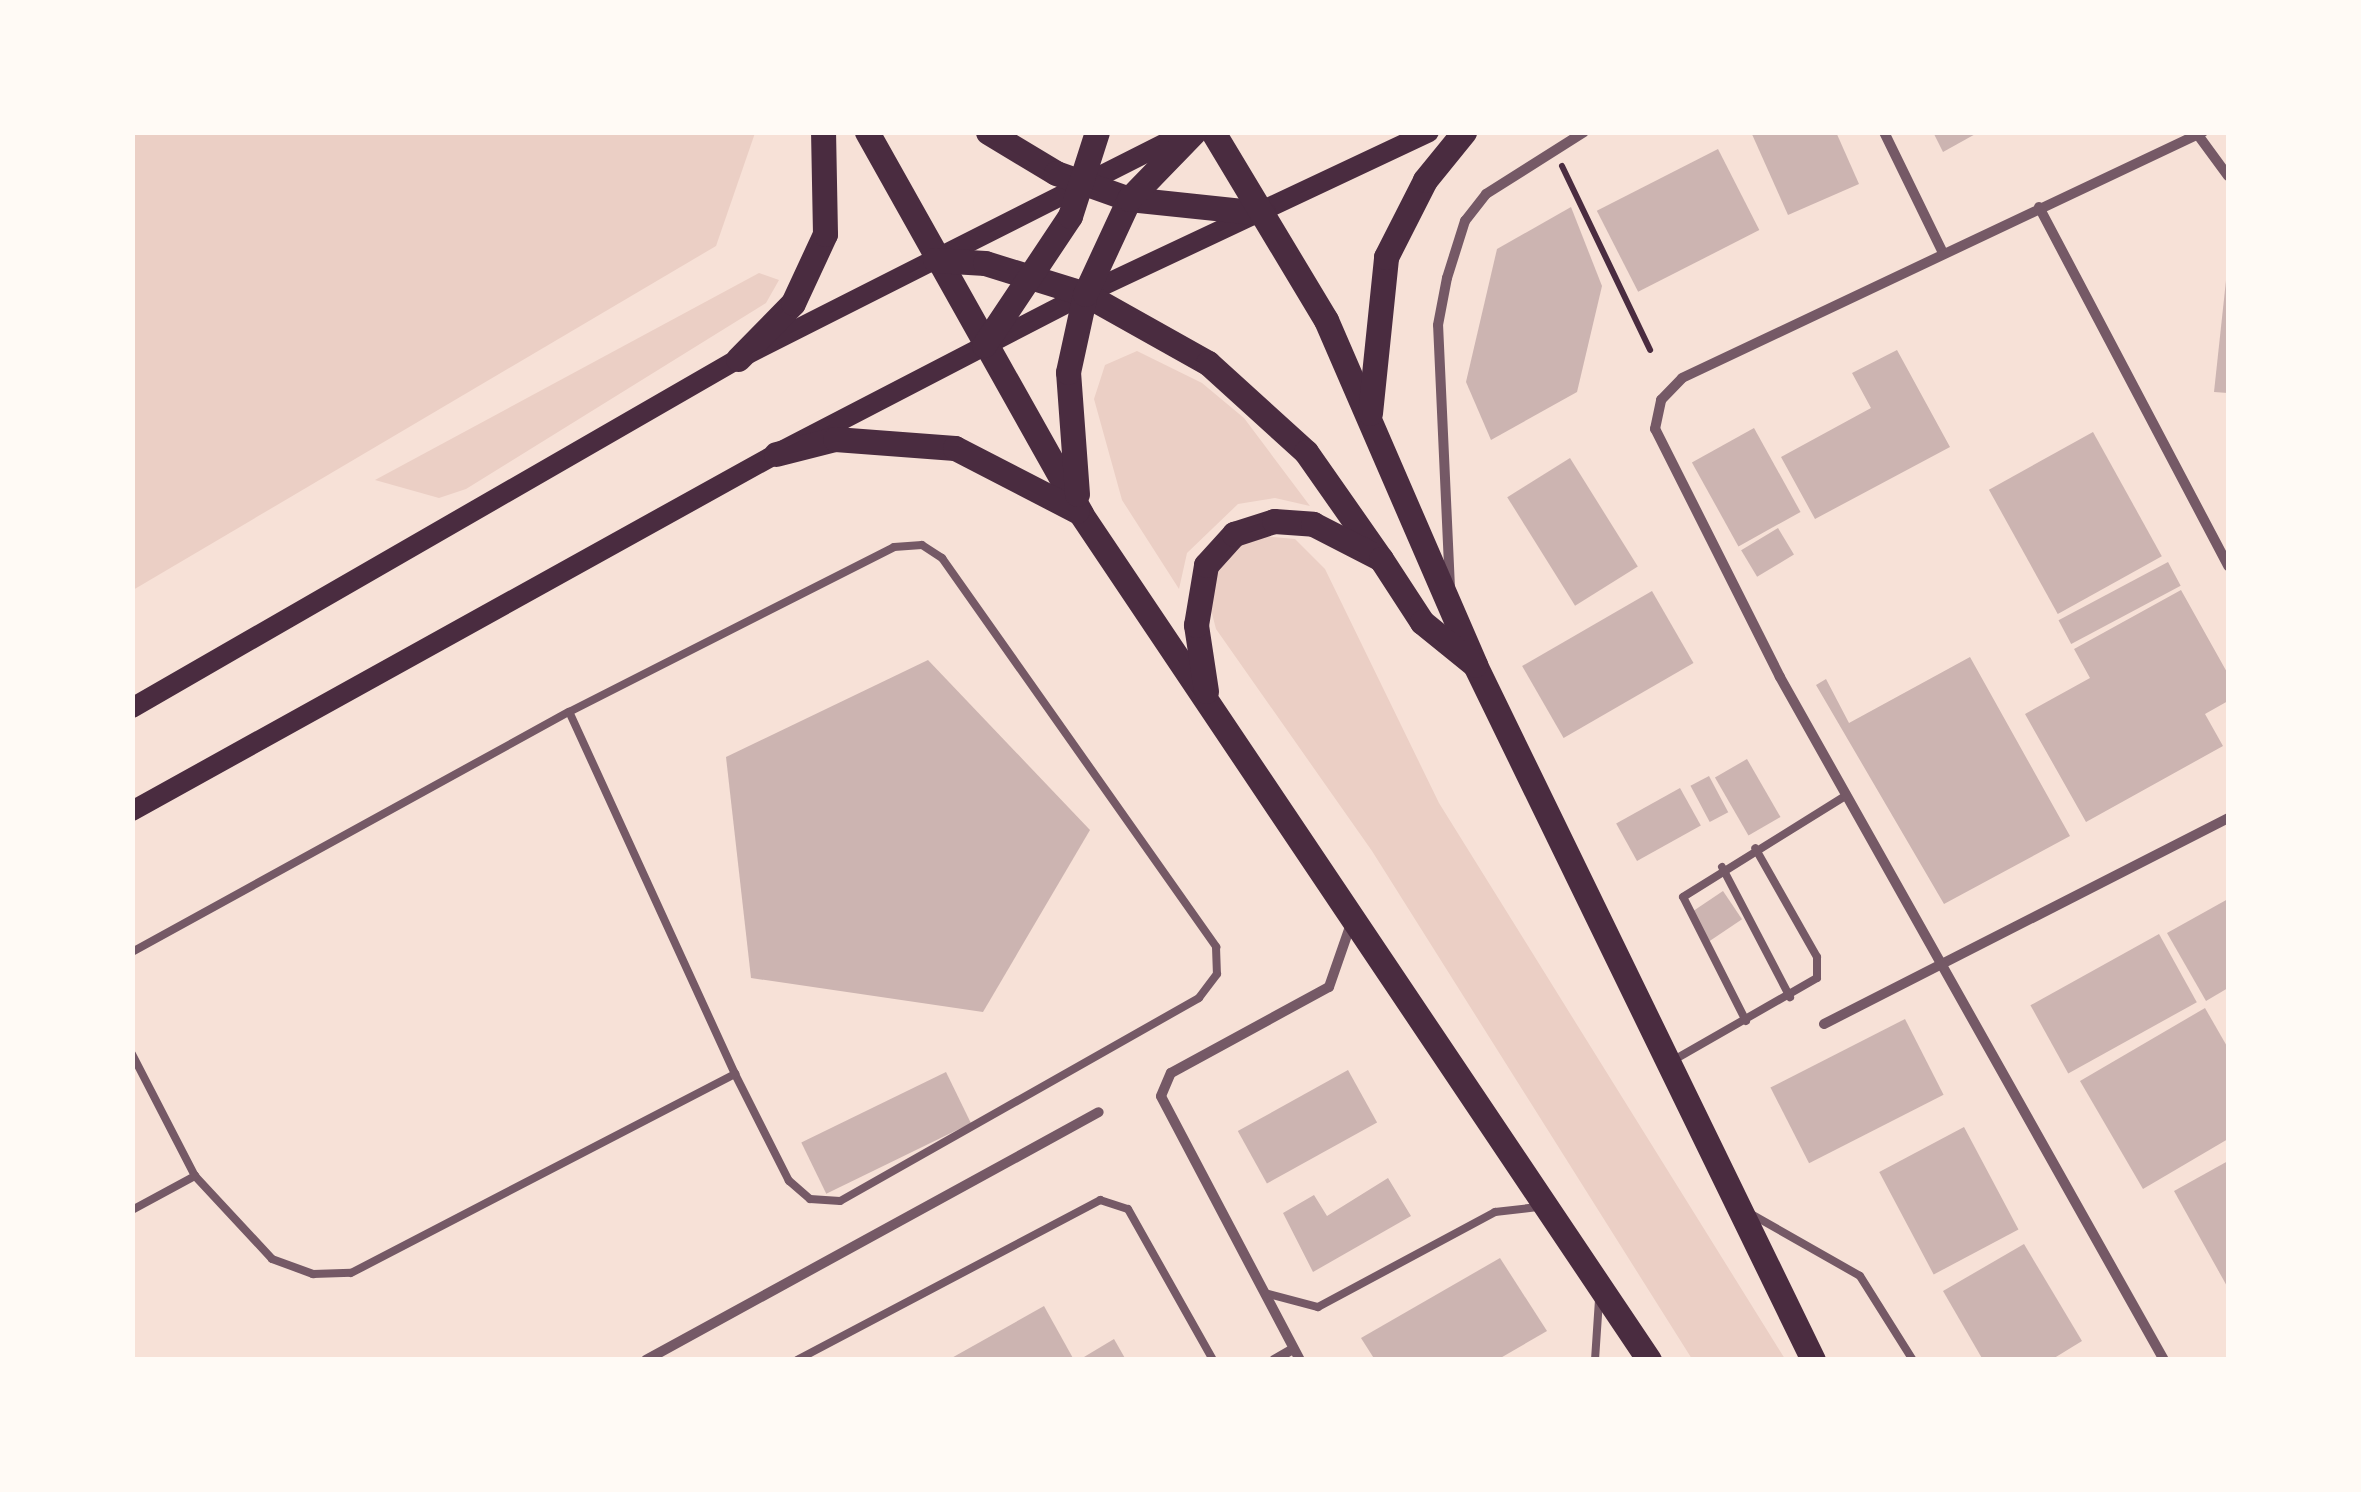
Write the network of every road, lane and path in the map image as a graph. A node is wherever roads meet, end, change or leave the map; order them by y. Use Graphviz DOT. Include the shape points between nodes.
graph roads {
  1 [pos="824,132"];
  2 [pos="867,132"];
  3 [pos="988,132"];
  4 [pos="1097,132"];
  5 [pos="1190,132"];
  6 [pos="1212,132"];
  7 [pos="1429,132"];
  8 [pos="1464,132"];
  9 [pos="1584,132"];
  10 [pos="1884,132"];
  11 [pos="2200,134"];
  12 [pos="1554,149"];
  13 [pos="2228,176"];
  14 [pos="1083,185"];
  15 [pos="1129,199"];
  16 [pos="2040,207"];
  17 [pos="1263,213"];
  18 [pos="1942,251"];
  19 [pos="935,260"];
  20 [pos="1035,275"];
  21 [pos="1084,294"];
  22 [pos="984,346"];
  23 [pos="1650,350"];
  24 [pos="738,359"];
  25 [pos="1370,418"];
  26 [pos="776,454"];
  27 [pos="1081,514"];
  28 [pos="1381,559"];
  29 [pos="2228,566"];
  30 [pos="1451,609"];
  31 [pos="1475,665"];
  32 [pos="1207,696"];
  33 [pos="132,708"];
  34 [pos="569,712"];
  35 [pos="1847,795"];
  36 [pos="132,811"];
  37 [pos="2228,818"];
  38 [pos="1755,848"];
  39 [pos="1722,868"];
  40 [pos="1351,908"];
  41 [pos="132,952"];
  42 [pos="1944,964"];
  43 [pos="1790,998"];
  44 [pos="1746,1021"];
  45 [pos="1824,1024"];
  46 [pos="132,1054"];
  47 [pos="1664,1066"];
  48 [pos="735,1074"];
  49 [pos="1100,1112"];
  50 [pos="195,1176"];
  51 [pos="1733,1201"];
  52 [pos="1551,1208"];
  53 [pos="132,1210"];
  54 [pos="1600,1279"];
  55 [pos="1262,1290"];
  56 [pos="1296,1354"];
  57 [pos="646,1360"];
  58 [pos="797,1360"];
  59 [pos="1213,1360"];
  60 [pos="1274,1360"];
  61 [pos="1595,1360"];
  62 [pos="1649,1360"];
  63 [pos="1813,1360"];
  64 [pos="1913,1360"];
  65 [pos="2164,1360"];
  1 -- 24 [label="main road" via="825,234 794,303"];
  2 -- 19 [label="main road"];
  3 -- 14 [label="main road"];
  4 -- 14 [label="main road"];
  5 -- 14 [label="main road"];
  5 -- 15 [label="main road"];
  6 -- 17 [label="main road"];
  7 -- 17 [label="main road"];
  8 -- 25 [label="main road" via="1425,180 1386,257"];
  9 -- 12 [label="street"];
  10 -- 18 [label="street"];
  11 -- 13 [label="street"];
  11 -- 16 [label="street"];
  12 -- 23 [label="path"];
  12 -- 30 [label="street" via="1486,194 1465,220 1446,278 1438,326"];
  14 -- 15 [label="main road"];
  14 -- 19 [label="main road"];
  14 -- 20 [label="main road"];
  15 -- 17 [label="main road"];
  15 -- 21 [label="main road"];
  16 -- 18 [label="street"];
  16 -- 29 [label="street"];
  17 -- 21 [label="main road"];
  17 -- 25 [label="main road"];
  18 -- 35 [label="street" via="1682,378 1656,414 1664,458"];
  19 -- 20 [label="main road"];
  19 -- 22 [label="main road"];
  19 -- 24 [label="main road"];
  20 -- 21 [label="main road"];
  20 -- 22 [label="main road"];
  21 -- 22 [label="main road"];
  21 -- 27 [label="main road" via="1068,372"];
  21 -- 28 [label="main road" via="1181,346 1260,405 1347,503"];
  22 -- 26 [label="main road"];
  22 -- 27 [label="main road"];
  24 -- 33 [label="main road"];
  25 -- 30 [label="main road"];
  26 -- 27 [label="main road" via="836,439 955,448"];
  26 -- 36 [label="main road"];
  27 -- 32 [label="main road"];
  28 -- 31 [label="main road" via="1422,622"];
  28 -- 32 [label="main road" via="1312,524 1274,521 1234,534 1200,588"];
  30 -- 31 [label="main road"];
  31 -- 47 [label="main road"];
  32 -- 40 [label="main road"];
  34 -- 41 [label="lane"];
  34 -- 48 [label="lane"];
  34 -- 48 [label="lane" via="894,547 922,545 942,558 1216,948 1217,974 1198,998 840,1201 810,1198 789,1181"];
  35 -- 38 [label="lane"];
  35 -- 42 [label="street"];
  37 -- 42 [label="street"];
  38 -- 39 [label="lane"];
  38 -- 43 [label="lane" via="1819,964 1813,984"];
  39 -- 43 [label="lane"];
  39 -- 44 [label="lane" via="1691,885 1683,904"];
  40 -- 52 [label="main road"];
  40 -- 55 [label="street" via="1344,966 1328,987 1162,1084 1162,1107"];
  42 -- 45 [label="street"];
  42 -- 65 [label="street"];
  43 -- 44 [label="lane"];
  44 -- 47 [label="lane"];
  46 -- 50 [label="lane"];
  47 -- 51 [label="main road"];
  48 -- 50 [label="lane" via="350,1272 313,1274 272,1259"];
  49 -- 57 [label="street"];
  50 -- 53 [label="lane"];
  51 -- 63 [label="main road"];
  51 -- 64 [label="lane" via="1860,1276"];
  52 -- 54 [label="main road"];
  52 -- 55 [label="lane" via="1495,1212 1318,1307"];
  54 -- 61 [label="lane"];
  54 -- 62 [label="main road"];
  55 -- 56 [label="street"];
  56 -- 60 [label="street"];
  58 -- 59 [label="lane" via="1100,1200 1128,1208"];
}
